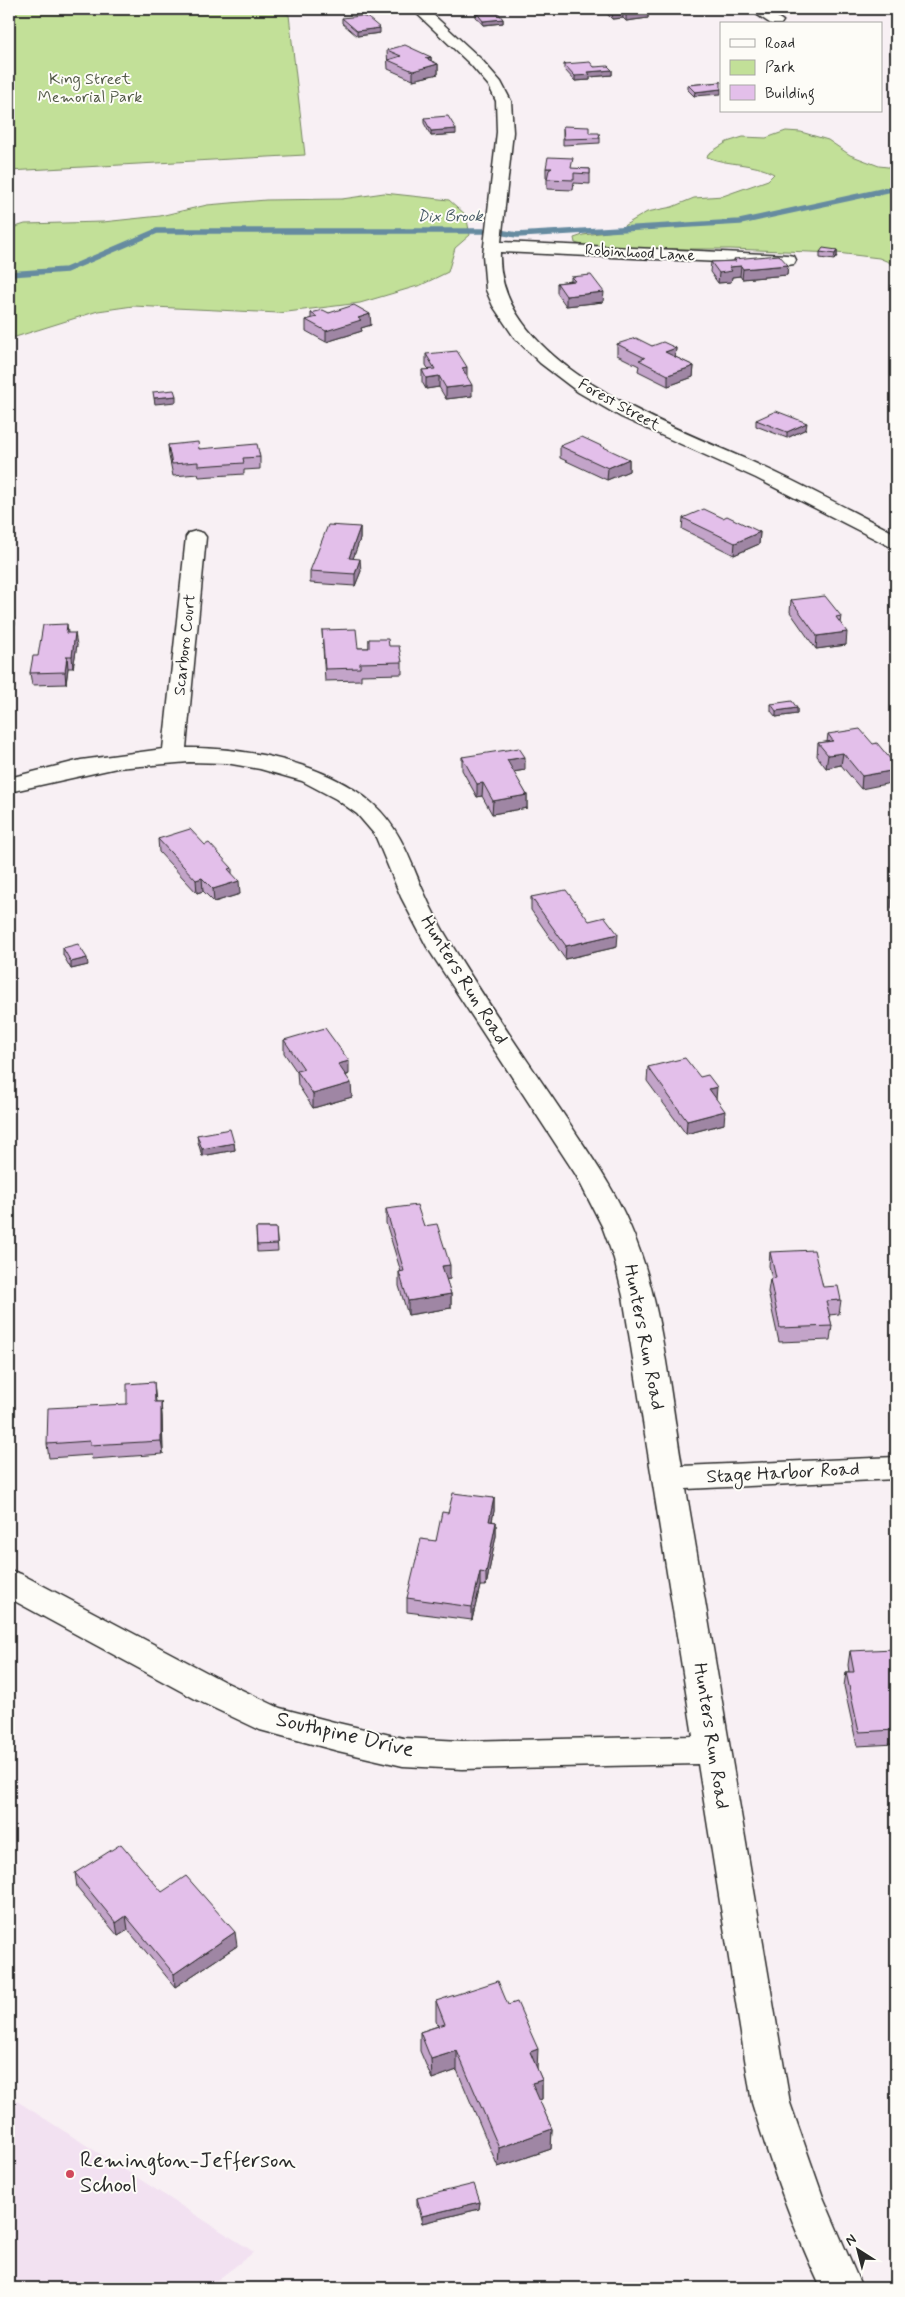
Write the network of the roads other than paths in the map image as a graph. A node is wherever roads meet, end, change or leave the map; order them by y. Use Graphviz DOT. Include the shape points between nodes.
graph roads {
  1 [pos="418,9"];
  2 [pos="756,9"];
  3 [pos="776,21"];
  4 [pos="493,237"];
  5 [pos="788,260"];
  6 [pos="196,536"];
  7 [pos="896,542"];
  8 [pos="174,754"];
  9 [pos="9,785"];
  10 [pos="896,1468"];
  11 [pos="669,1478"];
  12 [pos="9,1583"];
  13 [pos="713,1749"];
  14 [pos="842,2288"];
  1 -- 4 [label="street, Forest Street" via="461,47 503,98 505,132"];
  2 -- 3 [label="street"];
  4 -- 5 [label="street, Robinhood Lane"];
  4 -- 7 [label="street, Forest Street" via="491,255 495,290 502,306 520,333 546,359 584,388 628,413 763,474"];
  6 -- 8 [label="street, Scarboro Court"];
  8 -- 9 [label="street, Hunters Run Road" via="80,766"];
  8 -- 11 [label="street, Hunters Run Road" via="232,757 305,774 358,803 383,829 440,947 610,1209 635,1278"];
  10 -- 11 [label="street, Stage Harbor Road"];
  11 -- 13 [label="street, Hunters Run Road"];
  12 -- 13 [label="street, Southpine Drive" via="272,1720 338,1737 403,1752 462,1755"];
  13 -- 14 [label="street, Hunters Run Road" via="771,2103 789,2163"];
}
